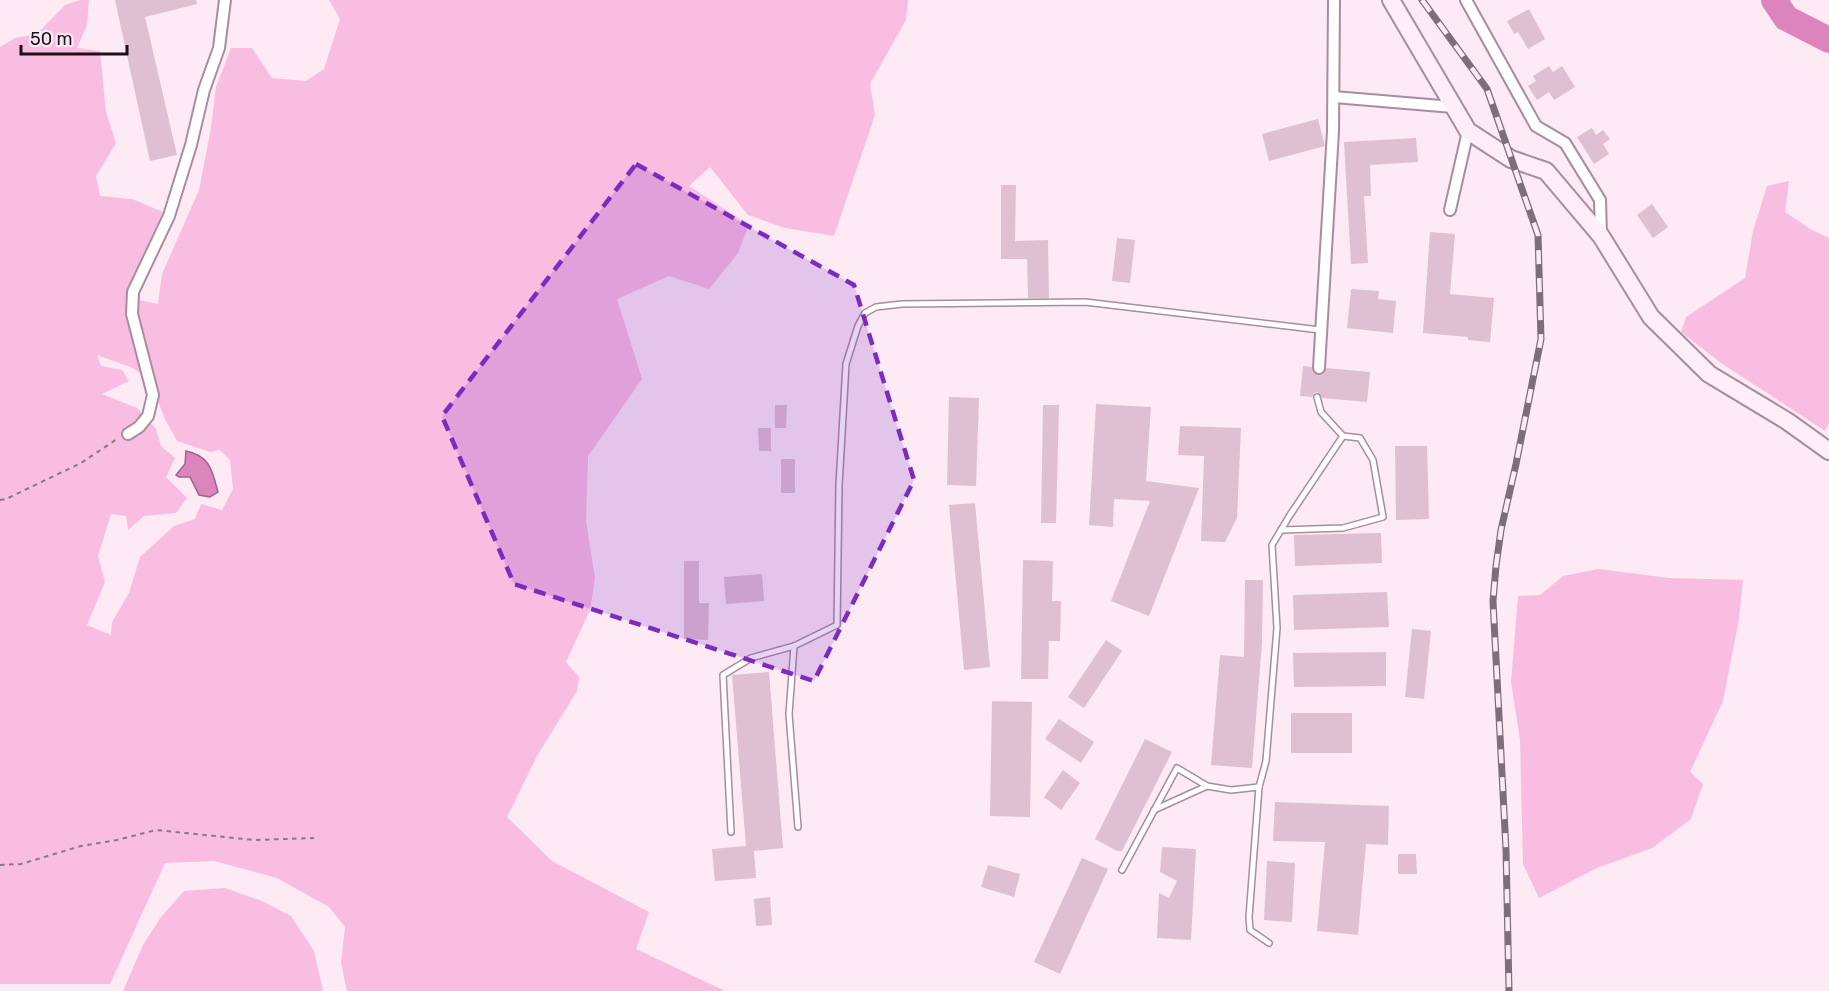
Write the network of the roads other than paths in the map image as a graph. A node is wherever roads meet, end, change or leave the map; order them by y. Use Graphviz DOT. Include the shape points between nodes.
graph roads {
  1 [pos="225,0"];
  2 [pos="1334,0"];
  3 [pos="1391,0"];
  4 [pos="1466,0"];
  5 [pos="1334,96"];
  6 [pos="1453,107"];
  7 [pos="1468,131"];
  8 [pos="1450,210"];
  9 [pos="1600,236"];
  10 [pos="1320,330"];
  11 [pos="1319,368"];
  12 [pos="1317,397"];
  13 [pos="128,434"];
  14 [pos="1343,436"];
  15 [pos="1829,451"];
  16 [pos="1281,530"];
  17 [pos="794,646"];
  18 [pos="1207,786"];
  19 [pos="1259,787"];
  20 [pos="1154,810"];
  21 [pos="798,827"];
  22 [pos="731,832"];
  23 [pos="1122,870"];
  24 [pos="1269,944"];
  1 -- 13 [label="street" via="219,48 169,216 133,292 132,314 153,395 148,417"];
  2 -- 5 [label="street"];
  3 -- 6 [label="street"];
  4 -- 9 [label="street" via="1536,126 1565,143 1600,200"];
  5 -- 6 [label="street"];
  5 -- 10 [label="street"];
  6 -- 7 [label="street"];
  7 -- 8 [label="street"];
  7 -- 9 [label="street" via="1511,159 1546,171"];
  9 -- 15 [label="street" via="1652,317 1709,374"];
  10 -- 11 [label="street"];
  10 -- 17 [label="lane" via="1085,302 902,304 876,307 865,313 846,364 837,625"];
  12 -- 14 [label="lane" via="1321,412"];
  14 -- 16 [label="lane"];
  14 -- 16 [label="lane" via="1360,438 1373,460 1383,517 1343,528"];
  16 -- 19 [label="lane" via="1272,544 1277,628 1266,761"];
  17 -- 21 [label="lane" via="789,714"];
  17 -- 22 [label="lane" via="751,658 723,675"];
  18 -- 19 [label="lane" via="1231,790"];
  18 -- 20 [label="lane"];
  18 -- 20 [label="lane" via="1177,768"];
  19 -- 24 [label="lane" via="1249,917 1250,930"];
  20 -- 23 [label="lane"];
}
